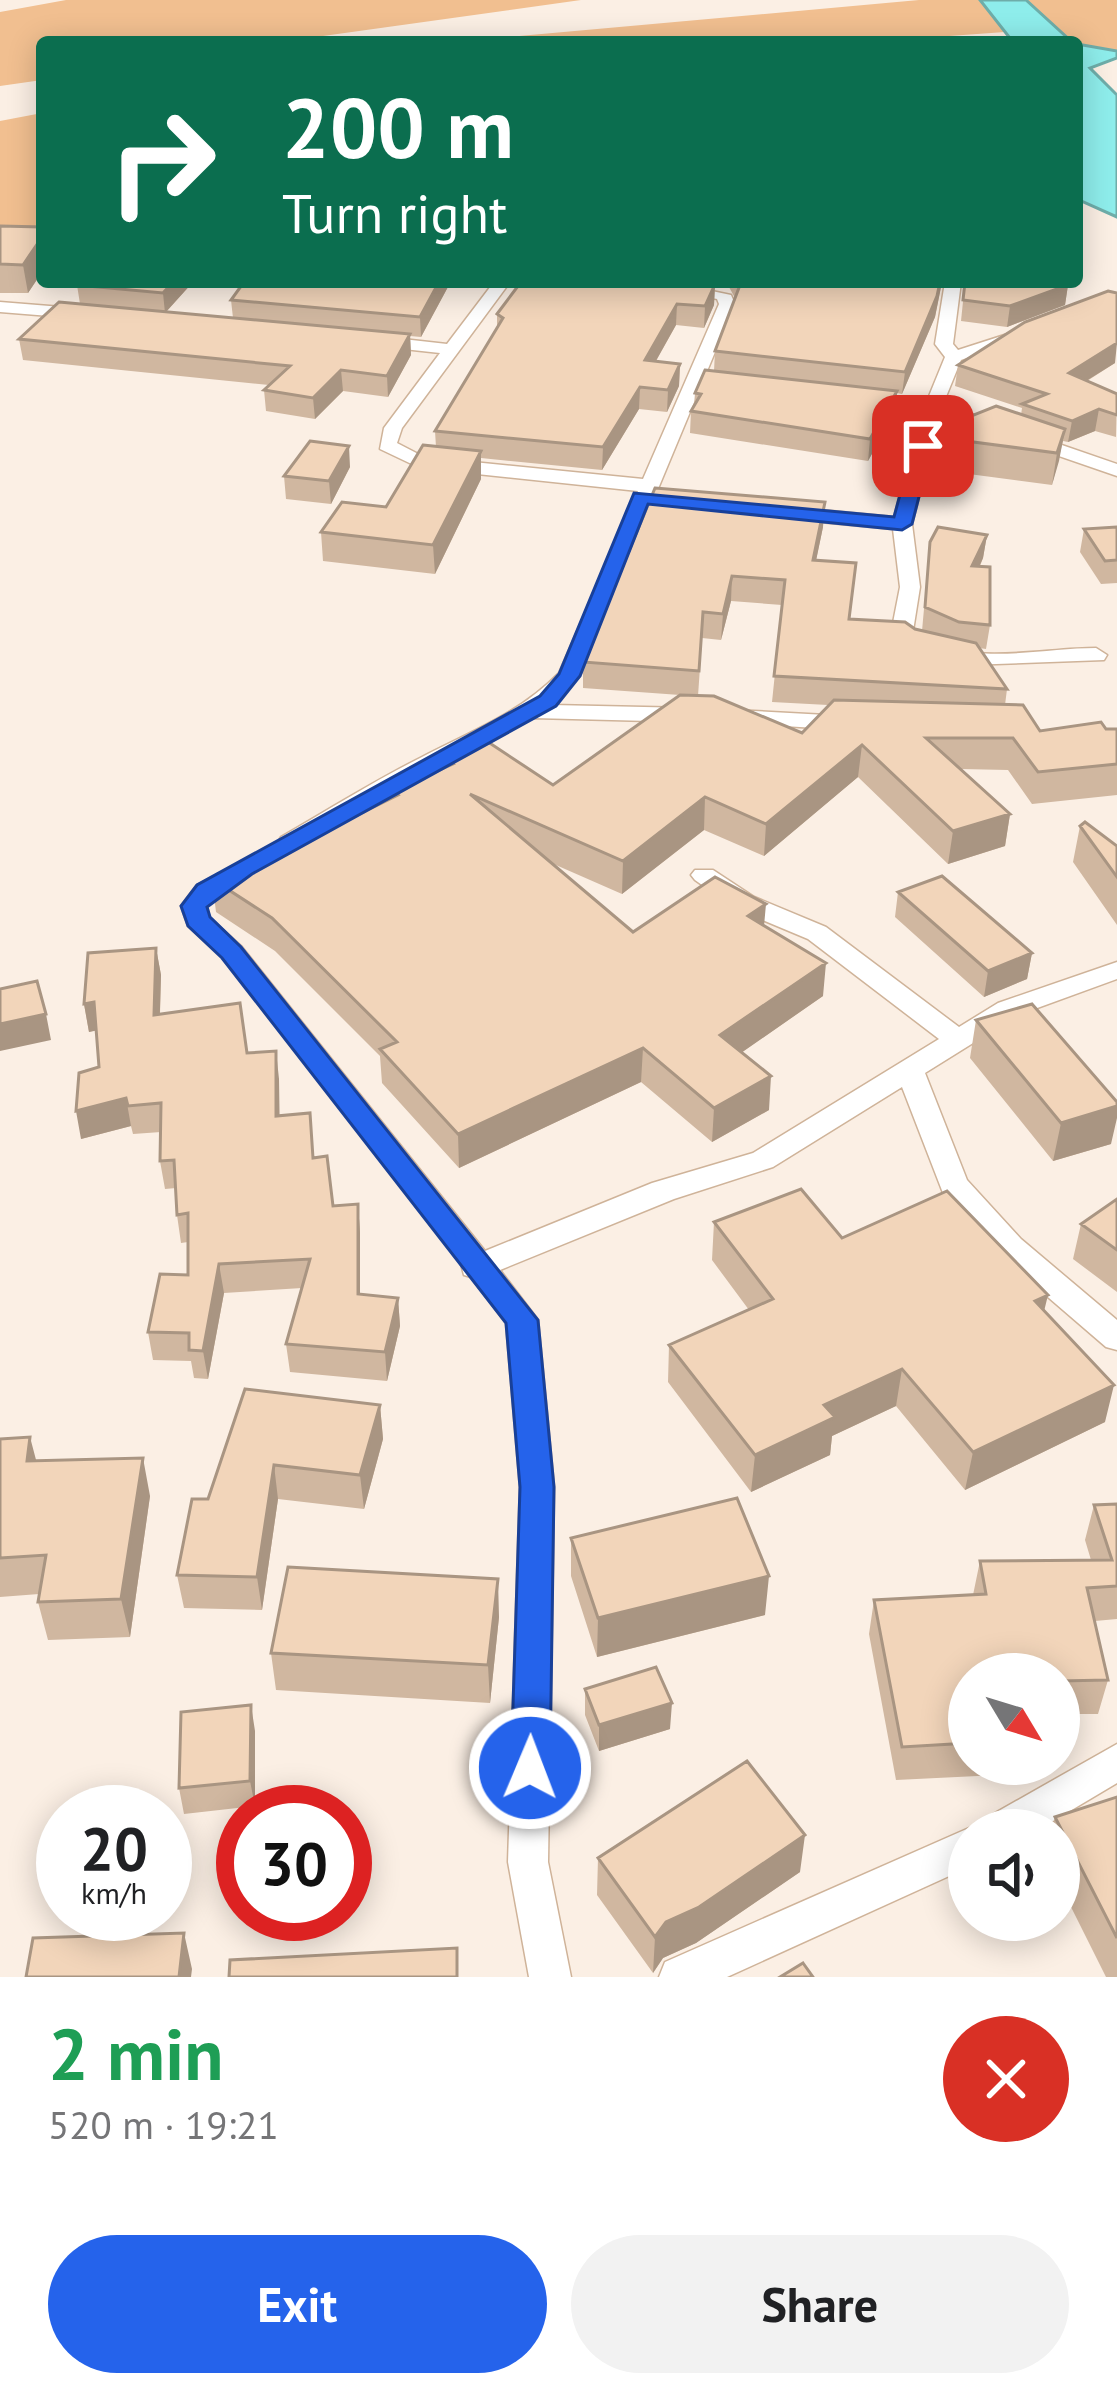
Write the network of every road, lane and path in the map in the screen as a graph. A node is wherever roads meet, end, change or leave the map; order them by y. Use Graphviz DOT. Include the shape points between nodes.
graph roads {
  1 [pos="497,288"];
  2 [pos="726,288"];
  3 [pos="952,288"];
  4 [pos="671,289"];
  5 [pos="0,307"];
  6 [pos="115,316"];
  7 [pos="1040,327"];
  8 [pos="355,338"];
  9 [pos="449,350"];
  10 [pos="954,358"];
  11 [pos="696,380"];
  12 [pos="720,383"];
  13 [pos="838,396"];
  14 [pos="933,407"];
  15 [pos="1117,470"];
  16 [pos="652,495"];
  17 [pos="760,510"];
  18 [pos="902,524"];
  19 [pos="1096,655"];
  20 [pos="530,711"];
  21 [pos="874,724"];
  22 [pos="704,875"];
  23 [pos="1117,970"];
  24 [pos="960,1041"];
  25 [pos="910,1072"];
  26 [pos="476,1267"];
  27 [pos="1117,1338"];
  28 [pos="1117,1762"];
  29 [pos="1038,1809"];
  30 [pos="948,1856"];
  31 [pos="550,1977"];
  32 [pos="680,1977"];
  1 -- 9 [label="street"];
  2 -- 4 [label="street"];
  2 -- 11 [label="street"];
  3 -- 10 [label="street" via="944,344"];
  5 -- 6 [label="street"];
  7 -- 10 [label="street"];
  8 -- 9 [label="street"];
  9 -- 16 [label="street" via="393,428 387,445 394,453"];
  10 -- 14 [label="street"];
  11 -- 12 [label="street"];
  11 -- 16 [label="street"];
  13 -- 14 [label="street"];
  14 -- 15 [label="street"];
  14 -- 18 [label="street"];
  16 -- 20 [label="street" via="569,676"];
  17 -- 18 [label="street"];
  18 -- 19 [label="street" via="910,587 902,633 911,643 940,656"];
  20 -- 21 [label="street"];
  20 -- 26 [label="street" via="206,890 194,906 197,920 232,952"];
  22 -- 24 [label="street" via="817,933"];
  23 -- 24 [label="street" via="1008,1009"];
  24 -- 25 [label="street"];
  25 -- 26 [label="street" via="763,1160"];
  25 -- 27 [label="street" via="954,1185 1010,1247"];
  26 -- 31 [label="street" via="522,1320 527,1366 537,1487 528,1862"];
  28 -- 29 [label="street"];
  30 -- 32 [label="street"];
}
